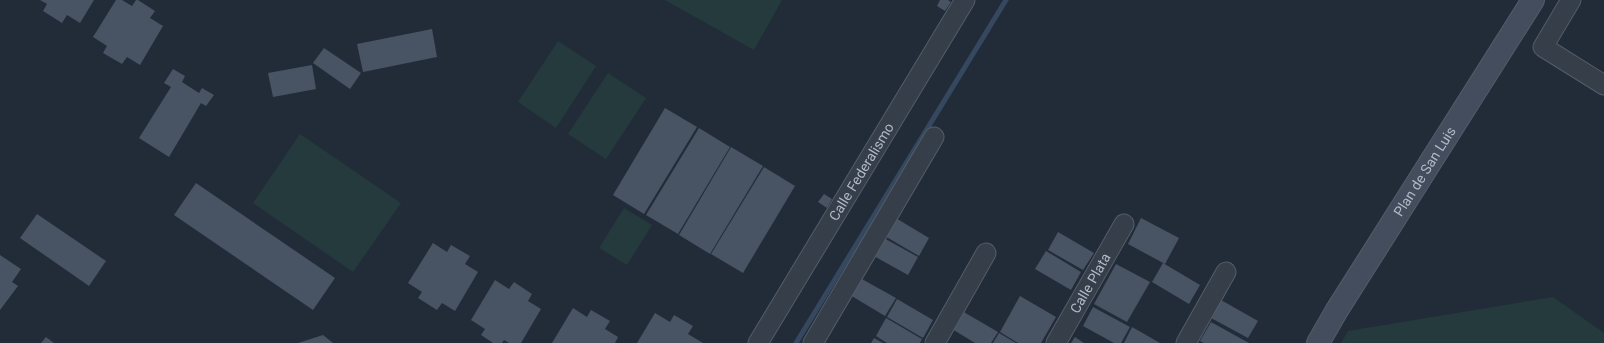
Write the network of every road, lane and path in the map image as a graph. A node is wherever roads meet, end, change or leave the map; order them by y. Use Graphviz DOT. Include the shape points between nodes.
graph roads {
  1 [pos="965,0"];
  2 [pos="1533,0"];
  3 [pos="1571,0"];
  4 [pos="1604,85"];
  5 [pos="934,136"];
  6 [pos="1124,224"];
  7 [pos="986,253"];
  8 [pos="1226,272"];
  9 [pos="758,343"];
  10 [pos="813,343"];
  11 [pos="935,343"];
  12 [pos="1056,343"];
  13 [pos="1186,343"];
  14 [pos="1318,343"];
  1 -- 9 [label="street, Calle Federalismo"];
  2 -- 14 [label="street, Plan de San Luis"];
  3 -- 4 [label="street" via="1542,46"];
  5 -- 10 [label="street"];
  6 -- 12 [label="street, Calle Plata"];
  7 -- 11 [label="street"];
  8 -- 13 [label="street"];
}
